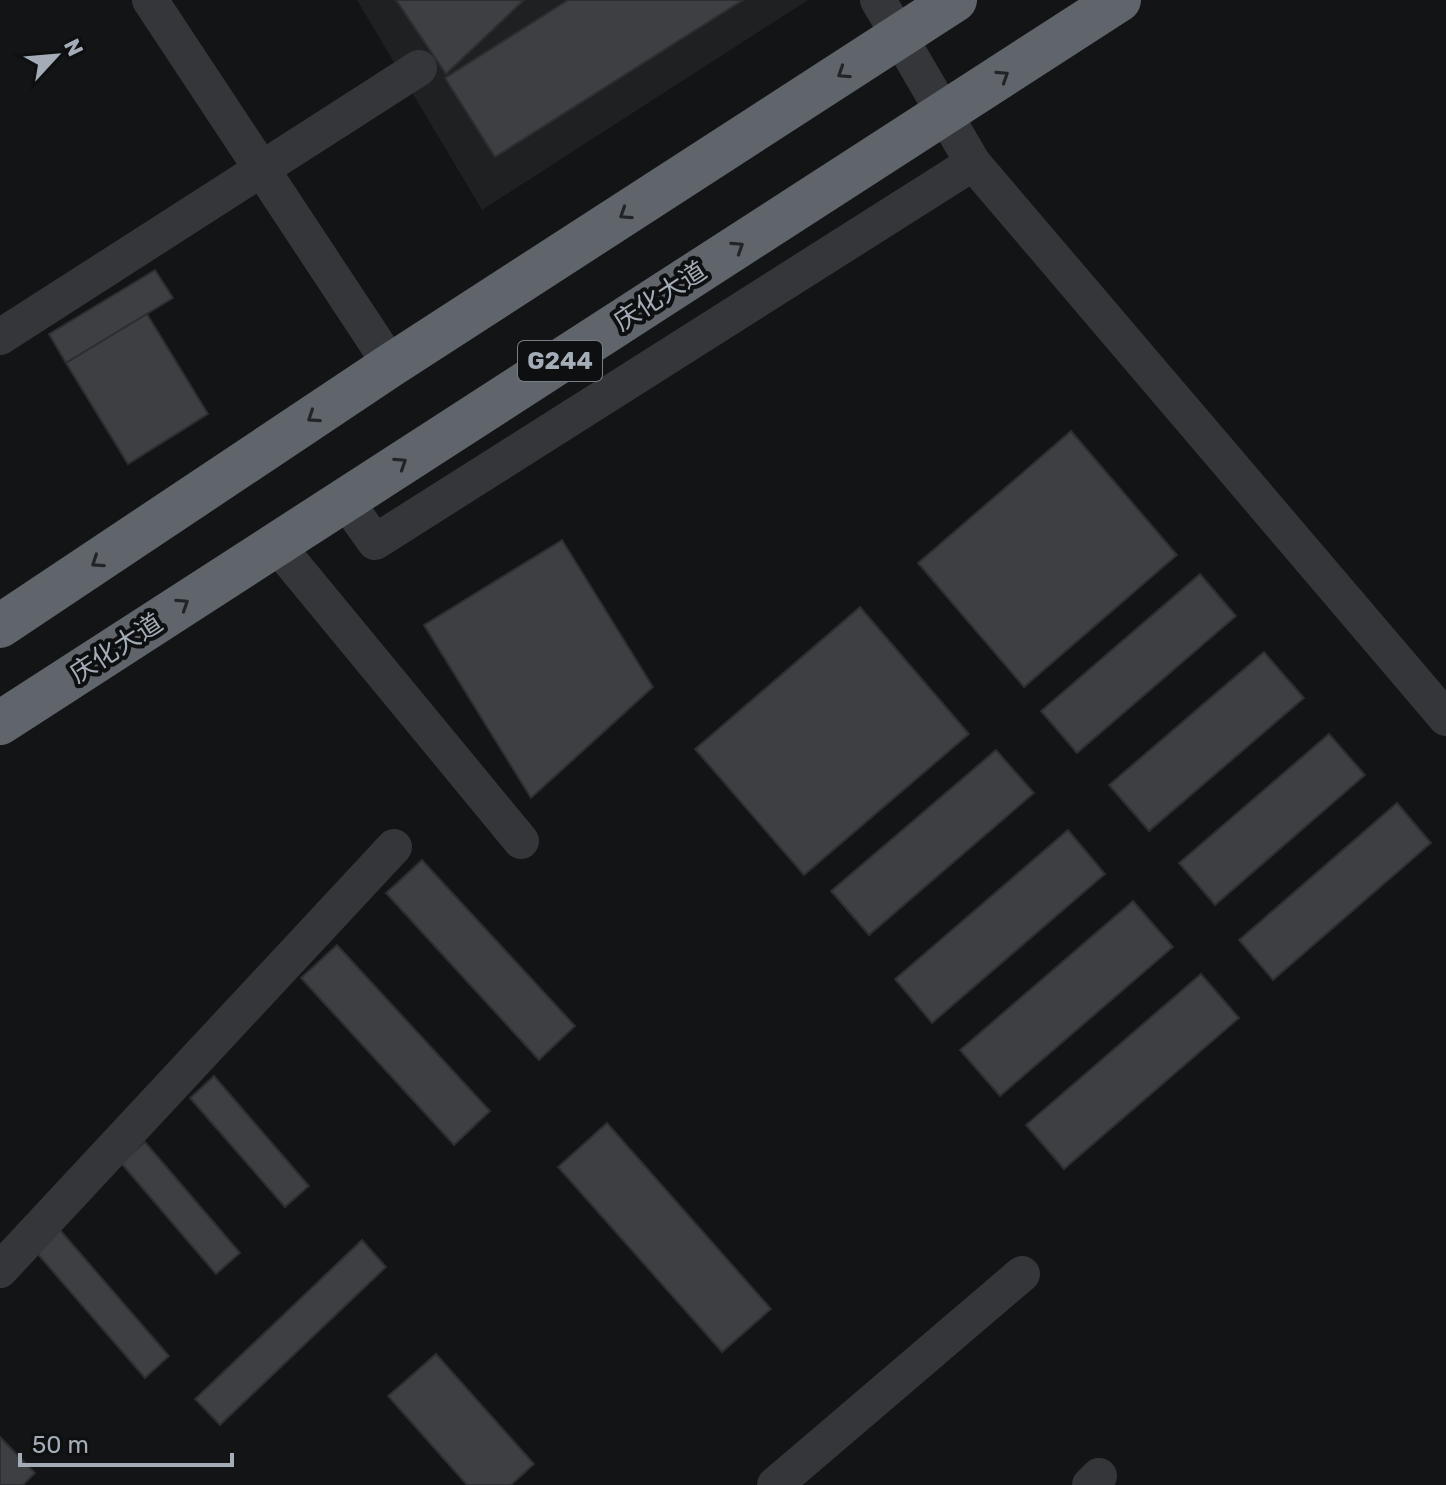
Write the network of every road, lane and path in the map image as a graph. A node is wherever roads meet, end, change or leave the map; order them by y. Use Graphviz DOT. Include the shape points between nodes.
graph roads {
  1 [pos="150,0"];
  2 [pos="955,0"];
  3 [pos="1119,0"];
  4 [pos="889,18"];
  5 [pos="419,68"];
  6 [pos="945,113"];
  7 [pos="973,163"];
  8 [pos="260,170"];
  9 [pos="0,337"];
  10 [pos="391,365"];
  11 [pos="345,500"];
  12 [pos="276,544"];
  13 [pos="0,626"];
  14 [pos="1446,718"];
  15 [pos="0,723"];
  16 [pos="521,841"];
  17 [pos="394,847"];
  18 [pos="0,1270"];
  19 [pos="1022,1274"];
  20 [pos="775,1485"];
  1 -- 8 [label="street"];
  2 -- 4 [label="highway"];
  6 -- 3 [label="highway, 庆化大道 / G244, one-way"];
  4 -- 6 [label="street"];
  4 -- 10 [label="highway, one-way"];
  5 -- 8 [label="street"];
  6 -- 7 [label="street"];
  11 -- 6 [label="highway, 庆化大道 / G244, one-way"];
  7 -- 11 [label="street" via="375,542"];
  7 -- 14 [label="street"];
  8 -- 9 [label="street"];
  8 -- 10 [label="street"];
  10 -- 13 [label="highway, one-way"];
  11 -- 12 [label="highway, 庆化大道 / G244"];
  15 -- 12 [label="highway, 庆化大道 / G244, one-way"];
  12 -- 16 [label="street"];
  17 -- 18 [label="street"];
  19 -- 20 [label="street"];
}
